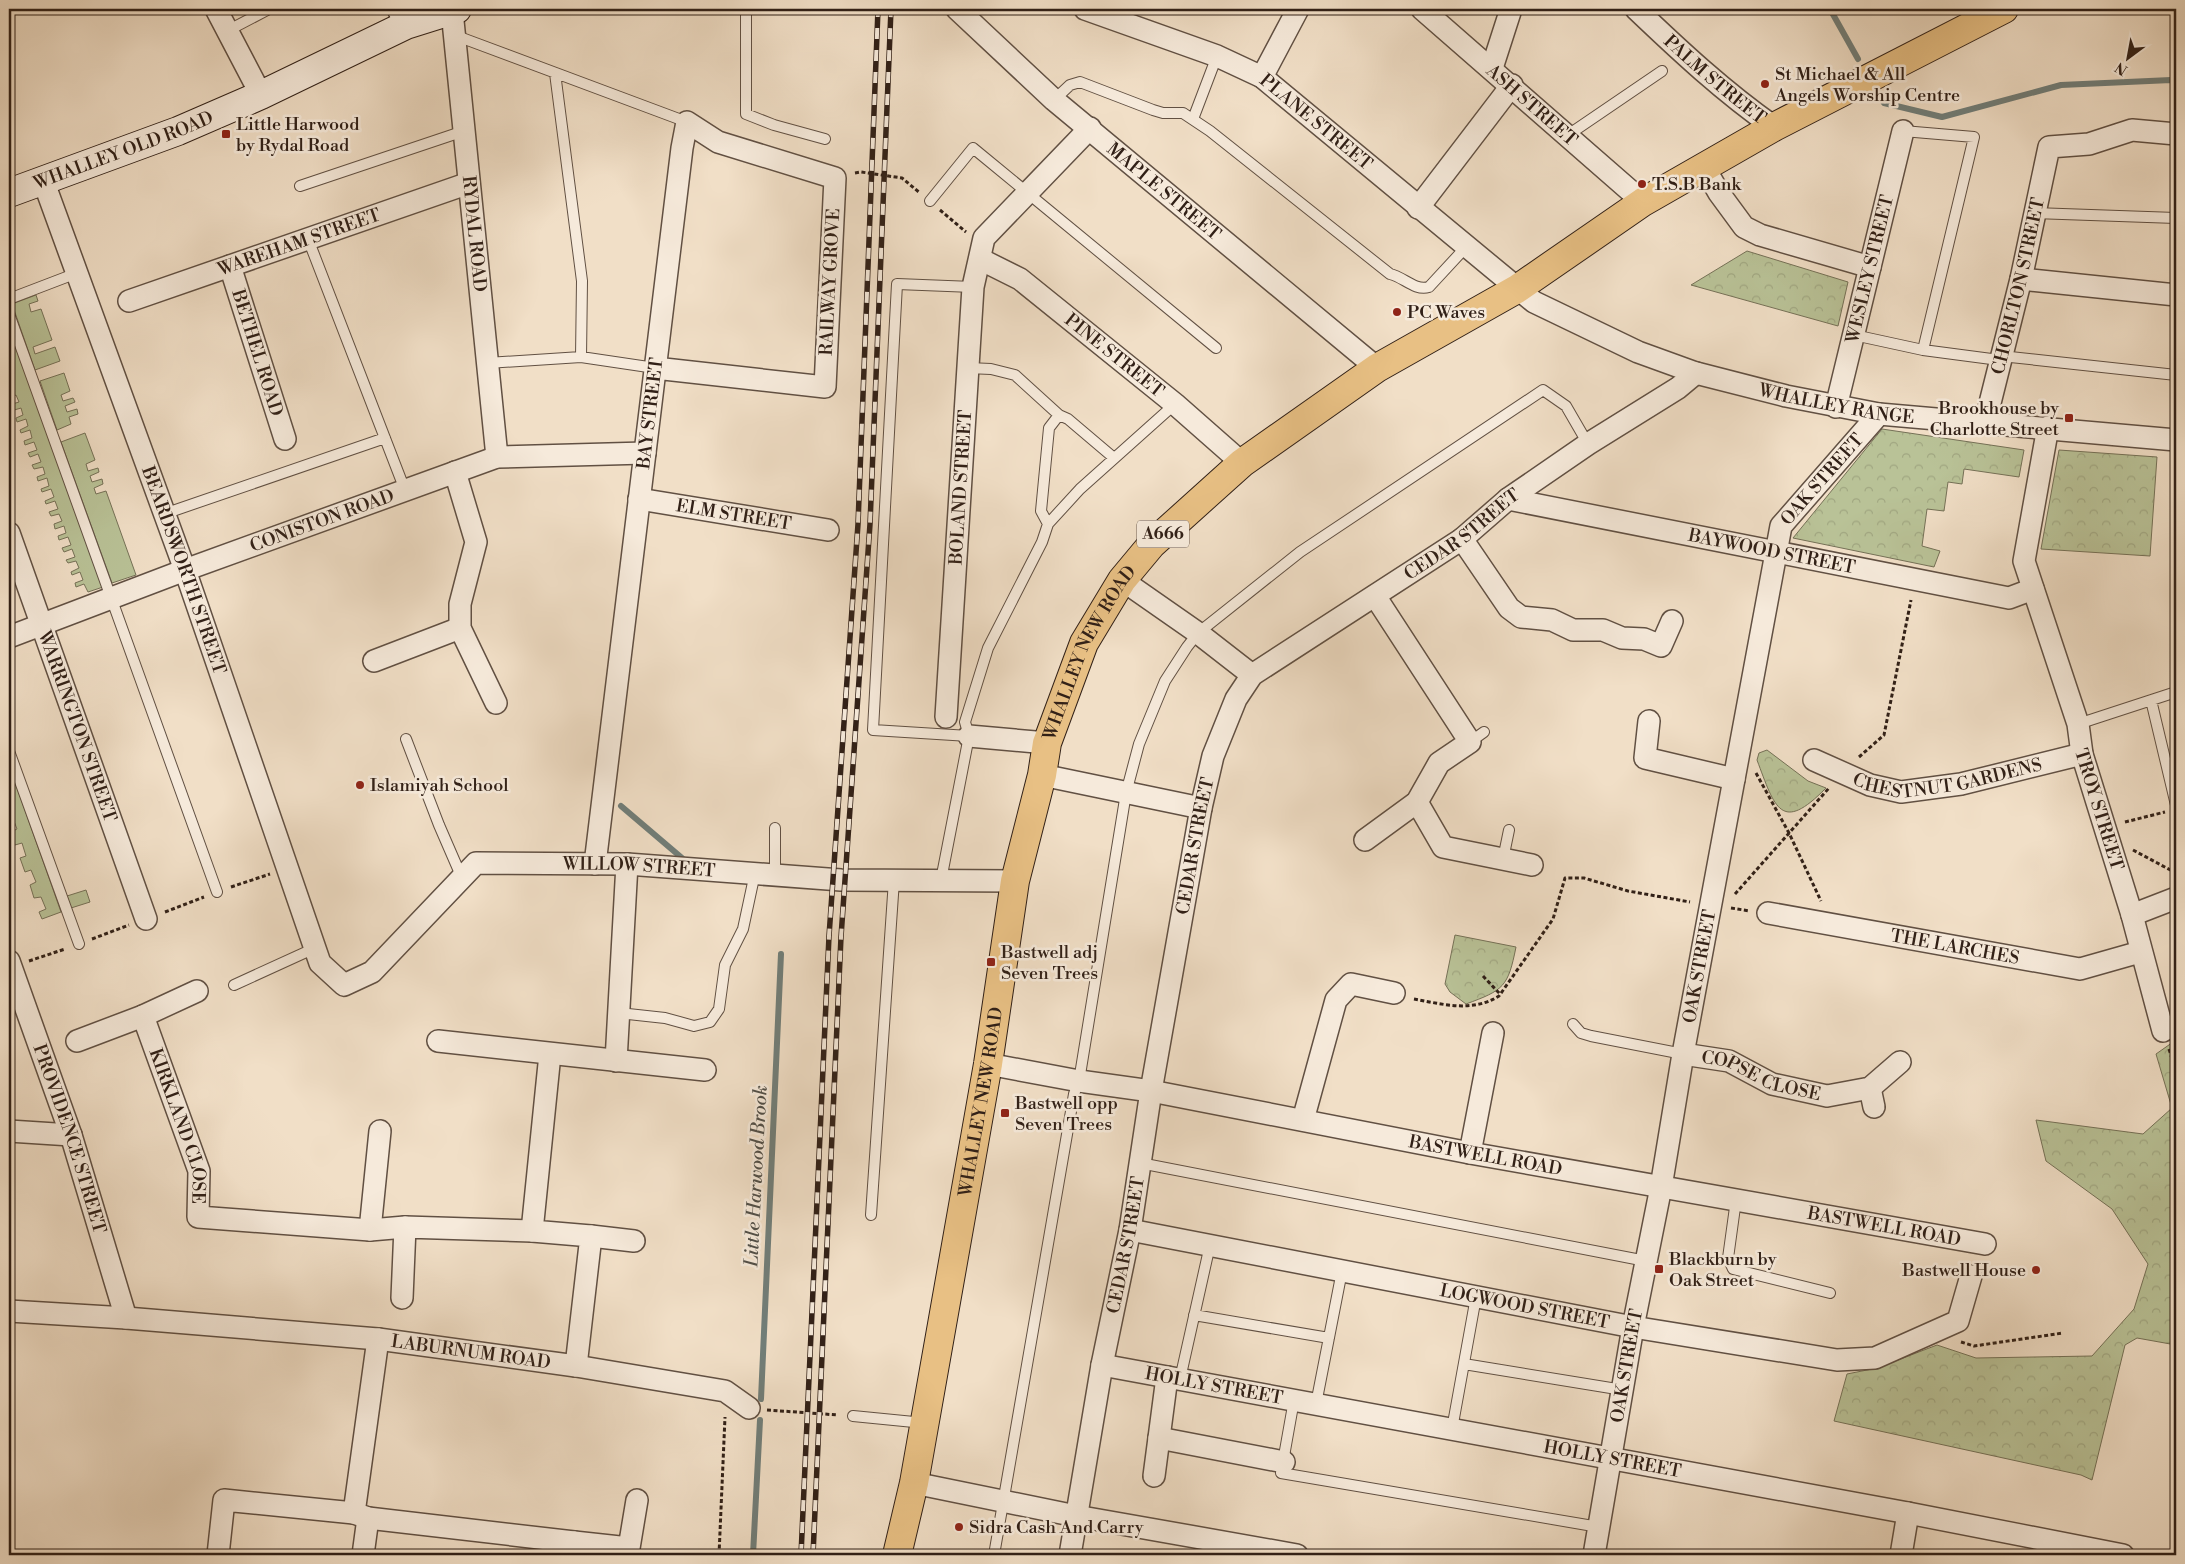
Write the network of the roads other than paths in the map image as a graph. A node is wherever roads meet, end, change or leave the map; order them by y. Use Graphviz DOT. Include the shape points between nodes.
graph roads {
  1 [pos="216,9"];
  2 [pos="270,9"];
  3 [pos="746,9"];
  4 [pos="956,9"];
  5 [pos="1085,9"];
  6 [pos="1298,9"];
  7 [pos="1422,9"];
  8 [pos="1511,9"];
  9 [pos="1636,9"];
  10 [pos="2004,9"];
  11 [pos="402,17"];
  12 [pos="454,18"];
  13 [pos="227,31"];
  14 [pos="1217,56"];
  15 [pos="1492,68"];
  16 [pos="1662,70"];
  17 [pos="555,73"];
  18 [pos="1262,77"];
  19 [pos="1512,85"];
  20 [pos="261,95"];
  21 [pos="1054,100"];
  22 [pos="1193,118"];
  23 [pos="687,122"];
  24 [pos="1774,127"];
  25 [pos="1090,128"];
  26 [pos="464,131"];
  27 [pos="1903,131"];
  28 [pos="2176,134"];
  29 [pos="1568,135"];
  30 [pos="824,139"];
  31 [pos="1704,167"];
  32 [pos="43,180"];
  33 [pos="469,183"];
  34 [pos="300,186"];
  35 [pos="9,193"];
  36 [pos="1028,193"];
  37 [pos="930,201"];
  38 [pos="1644,202"];
  39 [pos="1418,208"];
  40 [pos="2034,213"];
  41 [pos="2176,218"];
  42 [pos="308,239"];
  43 [pos="1466,247"];
  44 [pos="981,253"];
  45 [pos="230,266"];
  46 [pos="1870,267"];
  47 [pos="77,273"];
  48 [pos="2020,280"];
  49 [pos="973,288"];
  50 [pos="1517,289"];
  51 [pos="2176,295"];
  52 [pos="9,299"];
  53 [pos="129,301"];
  54 [pos="9,314"];
  55 [pos="1854,335"];
  56 [pos="1216,348"];
  57 [pos="1923,350"];
  58 [pos="581,357"];
  59 [pos="2000,358"];
  60 [pos="487,363"];
  61 [pos="655,368"];
  62 [pos="968,368"];
  63 [pos="1377,368"];
  64 [pos="1696,373"];
  65 [pos="2176,375"];
  66 [pos="1175,404"];
  67 [pos="1836,407"];
  68 [pos="1879,414"];
  69 [pos="1059,416"];
  70 [pos="1985,424"];
  71 [pos="2048,428"];
  72 [pos="385,438"];
  73 [pos="285,439"];
  74 [pos="2176,440"];
  75 [pos="1588,444"];
  76 [pos="645,453"];
  77 [pos="497,457"];
  78 [pos="1114,458"];
  79 [pos="1242,463"];
  80 [pos="455,472"];
  81 [pos="405,490"];
  82 [pos="639,499"];
  83 [pos="1508,499"];
  84 [pos="164,514"];
  85 [pos="1048,524"];
  86 [pos="828,530"];
  87 [pos="9,532"];
  88 [pos="1462,540"];
  89 [pos="1776,552"];
  90 [pos="185,570"];
  91 [pos="1122,580"];
  92 [pos="2033,589"];
  93 [pos="1374,596"];
  94 [pos="113,598"];
  95 [pos="1672,621"];
  96 [pos="41,624"];
  97 [pos="460,628"];
  98 [pos="1198,633"];
  99 [pos="9,637"];
  100 [pos="374,661"];
  101 [pos="1252,674"];
  102 [pos="2176,692"];
  103 [pos="2151,700"];
  104 [pos="496,703"];
  105 [pos="946,717"];
  106 [pos="1649,721"];
  107 [pos="2078,724"];
  108 [pos="969,736"];
  109 [pos="406,739"];
  110 [pos="1047,743"];
  111 [pos="9,751"];
  112 [pos="2082,754"];
  113 [pos="1814,760"];
  114 [pos="1042,775"];
  115 [pos="1734,779"];
  116 [pos="1126,792"];
  117 [pos="1417,802"];
  118 [pos="2176,805"];
  119 [pos="1201,808"];
  120 [pos="775,828"];
  121 [pos="1509,830"];
  122 [pos="1365,840"];
  123 [pos="1503,859"];
  124 [pos="595,864"];
  125 [pos="627,864"];
  126 [pos="1532,865"];
  127 [pos="765,874"];
  128 [pos="462,878"];
  129 [pos="894,880"];
  130 [pos="941,880"];
  131 [pos="1015,881"];
  132 [pos="217,892"];
  133 [pos="2176,898"];
  134 [pos="1768,913"];
  135 [pos="2132,915"];
  136 [pos="146,919"];
  137 [pos="79,944"];
  138 [pos="2140,952"];
  139 [pos="317,955"];
  140 [pos="9,961"];
  141 [pos="234,985"];
  142 [pos="198,991"];
  143 [pos="1394,993"];
  144 [pos="619,1013"];
  145 [pos="143,1016"];
  146 [pos="1573,1024"];
  147 [pos="1493,1033"];
  148 [pos="2168,1033"];
  149 [pos="77,1041"];
  150 [pos="438,1041"];
  151 [pos="550,1054"];
  152 [pos="1683,1054"];
  153 [pos="616,1061"];
  154 [pos="1900,1062"];
  155 [pos="988,1064"];
  156 [pos="705,1070"];
  157 [pos="1079,1081"];
  158 [pos="1151,1091"];
  159 [pos="1303,1120"];
  160 [pos="9,1131"];
  161 [pos="380,1131"];
  162 [pos="71,1135"];
  163 [pos="1470,1153"];
  164 [pos="1140,1163"];
  165 [pos="1661,1187"];
  166 [pos="1736,1200"];
  167 [pos="871,1215"];
  168 [pos="405,1227"];
  169 [pos="370,1230"];
  170 [pos="1130,1230"];
  171 [pos="532,1231"];
  172 [pos="592,1236"];
  173 [pos="634,1241"];
  174 [pos="1985,1244"];
  175 [pos="1210,1246"];
  176 [pos="1646,1261"];
  177 [pos="1342,1271"];
  178 [pos="1971,1276"];
  179 [pos="1830,1293"];
  180 [pos="1476,1297"];
  181 [pos="402,1298"];
  182 [pos="9,1311"];
  183 [pos="1194,1315"];
  184 [pos="126,1318"];
  185 [pos="1633,1327"];
  186 [pos="1329,1338"];
  187 [pos="378,1339"];
  188 [pos="1464,1364"];
  189 [pos="1102,1365"];
  190 [pos="576,1366"];
  191 [pos="1174,1378"];
  192 [pos="1623,1390"];
  193 [pos="1294,1400"];
  194 [pos="1316,1404"];
  195 [pos="749,1408"];
  196 [pos="853,1416"];
  197 [pos="925,1423"];
  198 [pos="1452,1429"];
  199 [pos="1159,1438"];
  200 [pos="1612,1458"];
  201 [pos="1284,1462"];
  202 [pos="1154,1476"];
  203 [pos="914,1483"];
  204 [pos="637,1500"];
  205 [pos="1003,1501"];
  206 [pos="1908,1513"];
  207 [pos="361,1515"];
  208 [pos="1076,1516"];
  209 [pos="1599,1527"];
  210 [pos="573,1549"];
  211 [pos="218,1555"];
  212 [pos="363,1555"];
  213 [pos="898,1555"];
  214 [pos="994,1555"];
  215 [pos="1070,1555"];
  216 [pos="1297,1555"];
  217 [pos="1594,1555"];
  218 [pos="1901,1555"];
  219 [pos="2123,1555"];
  1 -- 13 [label="street"];
  2 -- 13 [label="lane"];
  3 -- 30 [label="lane" via="746,114"];
  4 -- 21 [label="street, MAPLE STREET"];
  5 -- 14 [label="street, PLANE STREET"];
  6 -- 18 [label="street"];
  7 -- 15 [label="street, ASH STREET"];
  8 -- 15 [label="street"];
  9 -- 24 [label="street, PALM STREET" via="1679,51"];
  10 -- 24 [label="highway, WHALLEY NEW ROAD / A666"];
  11 -- 12 [label="street, WHALLEY OLD ROAD"];
  11 -- 20 [label="street, WHALLEY OLD ROAD"];
  12 -- 17 [label="lane"];
  12 -- 26 [label="street, RYDAL ROAD"];
  13 -- 20 [label="street"];
  14 -- 18 [label="street, PLANE STREET"];
  14 -- 22 [label="lane"];
  15 -- 19 [label="street, ASH STREET"];
  16 -- 29 [label="lane"];
  17 -- 23 [label="lane"];
  17 -- 58 [label="lane" via="582,281"];
  18 -- 39 [label="street, PLANE STREET"];
  19 -- 29 [label="street, ASH STREET"];
  19 -- 39 [label="street"];
  20 -- 32 [label="street, WHALLEY OLD ROAD" via="178,131"];
  21 -- 22 [label="lane" via="1070,85 1080,82 1153,110 1177,112"];
  21 -- 25 [label="street, MAPLE STREET"];
  22 -- 43 [label="lane" via="1390,274 1414,286 1429,287"];
  23 -- 61 [label="street, BAY STREET"];
  23 -- 61 [label="street, RAILWAY GROVE" via="718,142 835,178 825,387"];
  24 -- 31 [label="highway, WHALLEY NEW ROAD / A666"];
  25 -- 36 [label="street, BOLAND STREET"];
  25 -- 63 [label="street, MAPLE STREET"];
  26 -- 33 [label="street, RYDAL ROAD"];
  26 -- 34 [label="lane"];
  27 -- 46 [label="street, WESLEY STREET"];
  27 -- 57 [label="lane" via="1974,137"];
  28 -- 40 [label="street, CHORLTON STREET" via="2132,130 2089,144 2048,147"];
  29 -- 38 [label="street, ASH STREET"];
  31 -- 38 [label="highway, WHALLEY NEW ROAD / A666"];
  31 -- 46 [label="street" via="1744,227 1760,235"];
  32 -- 35 [label="street, WHALLEY OLD ROAD"];
  32 -- 47 [label="street, BEARDSWORTH STREET"];
  33 -- 42 [label="street, WAREHAM STREET"];
  33 -- 60 [label="street, RYDAL ROAD"];
  36 -- 37 [label="lane" via="973,148"];
  36 -- 44 [label="street, BOLAND STREET" via="984,238"];
  36 -- 56 [label="lane"];
  38 -- 50 [label="highway, WHALLEY NEW ROAD / A666"];
  39 -- 43 [label="street, PLANE STREET"];
  40 -- 41 [label="lane"];
  40 -- 48 [label="street, CHORLTON STREET"];
  42 -- 45 [label="street, WAREHAM STREET"];
  42 -- 72 [label="lane"];
  43 -- 50 [label="street, PLANE STREET"];
  44 -- 49 [label="street, BOLAND STREET"];
  44 -- 66 [label="street, PINE STREET" via="1020,279"];
  45 -- 53 [label="street, WAREHAM STREET"];
  45 -- 73 [label="street, BETHEL ROAD"];
  46 -- 55 [label="street, WESLEY STREET"];
  47 -- 52 [label="lane"];
  47 -- 84 [label="street, BEARDSWORTH STREET"];
  48 -- 51 [label="street"];
  48 -- 59 [label="street, CHORLTON STREET"];
  49 -- 62 [label="street, BOLAND STREET"];
  49 -- 108 [label="lane" via="897,284 873,730"];
  50 -- 63 [label="highway, WHALLEY NEW ROAD / A666"];
  50 -- 64 [label="street, WHALLEY RANGE" via="1534,302 1591,330 1638,352"];
  54 -- 94 [label="lane"];
  55 -- 57 [label="lane"];
  55 -- 67 [label="street, WESLEY STREET"];
  57 -- 59 [label="lane"];
  58 -- 60 [label="lane"];
  58 -- 61 [label="lane"];
  59 -- 65 [label="lane"];
  59 -- 70 [label="street, CHORLTON STREET"];
  60 -- 77 [label="street, RYDAL ROAD"];
  61 -- 76 [label="street, BAY STREET"];
  62 -- 69 [label="lane" via="1015,375"];
  62 -- 105 [label="street, BOLAND STREET"];
  63 -- 79 [label="highway, WHALLEY NEW ROAD / A666"];
  64 -- 67 [label="street, WHALLEY RANGE"];
  64 -- 75 [label="street, CEDAR STREET" via="1678,388"];
  66 -- 78 [label="lane"];
  66 -- 79 [label="street, PINE STREET"];
  67 -- 68 [label="street, WHALLEY RANGE"];
  68 -- 70 [label="street, WHALLEY RANGE"];
  68 -- 89 [label="street, OAK STREET" via="1781,526"];
  69 -- 78 [label="lane" via="1068,419"];
  69 -- 85 [label="lane" via="1049,428 1041,512"];
  70 -- 71 [label="street, WHALLEY RANGE"];
  71 -- 74 [label="street, WHALLEY RANGE"];
  71 -- 92 [label="street, TROY STREET" via="2024,561"];
  72 -- 81 [label="lane"];
  72 -- 84 [label="lane"];
  75 -- 83 [label="street, CEDAR STREET"];
  75 -- 98 [label="lane" via="1566,406 1544,390 1300,552"];
  76 -- 77 [label="street, CONISTON ROAD"];
  76 -- 82 [label="street, BAY STREET"];
  77 -- 80 [label="street, CONISTON ROAD"];
  78 -- 85 [label="lane"];
  79 -- 91 [label="highway, WHALLEY NEW ROAD / A666" via="1152,544"];
  80 -- 81 [label="street, CONISTON ROAD"];
  80 -- 97 [label="street" via="476,542 460,604"];
  81 -- 90 [label="street, CONISTON ROAD"];
  82 -- 86 [label="street, ELM STREET"];
  82 -- 124 [label="street, BAY STREET"];
  83 -- 88 [label="street, CEDAR STREET"];
  83 -- 89 [label="street, BAYWOOD STREET"];
  84 -- 90 [label="street, BEARDSWORTH STREET"];
  85 -- 108 [label="lane" via="988,648 965,722"];
  87 -- 96 [label="street, WARRINGTON STREET"];
  88 -- 93 [label="street, CEDAR STREET"];
  88 -- 95 [label="street" via="1509,608 1521,617 1552,620 1573,630 1603,630 1622,638 1644,639 1661,646"];
  89 -- 92 [label="street, BAYWOOD STREET" via="2009,598"];
  89 -- 115 [label="street, OAK STREET"];
  90 -- 94 [label="street, CONISTON ROAD"];
  90 -- 139 [label="street, BEARDSWORTH STREET"];
  91 -- 98 [label="street"];
  91 -- 110 [label="highway, WHALLEY NEW ROAD / A666" via="1084,643"];
  92 -- 107 [label="street, TROY STREET"];
  93 -- 101 [label="street, CEDAR STREET"];
  93 -- 117 [label="street" via="1477,737 1439,763"];
  94 -- 96 [label="street, CONISTON ROAD"];
  94 -- 132 [label="lane"];
  96 -- 99 [label="street, CONISTON ROAD"];
  96 -- 136 [label="street, WARRINGTON STREET"];
  97 -- 100 [label="street"];
  97 -- 104 [label="street"];
  98 -- 101 [label="street"];
  98 -- 116 [label="lane" via="1165,681 1140,744"];
  101 -- 119 [label="street, CEDAR STREET" via="1236,699 1213,756"];
  102 -- 103 [label="lane"];
  103 -- 107 [label="lane"];
  103 -- 118 [label="lane"];
  106 -- 115 [label="street" via="1645,758"];
  107 -- 112 [label="street, TROY STREET"];
  108 -- 110 [label="street"];
  108 -- 130 [label="lane"];
  109 -- 128 [label="lane"];
  110 -- 114 [label="highway, WHALLEY NEW ROAD / A666"];
  111 -- 137 [label="lane"];
  112 -- 113 [label="street, CHESTNUT GARDENS" via="1961,784 1902,792 1870,785"];
  112 -- 135 [label="street, TROY STREET"];
  114 -- 116 [label="street"];
  114 -- 131 [label="highway, WHALLEY NEW ROAD / A666"];
  115 -- 152 [label="street, OAK STREET"];
  116 -- 119 [label="street"];
  116 -- 157 [label="lane"];
  117 -- 122 [label="street"];
  117 -- 123 [label="street" via="1443,847"];
  119 -- 158 [label="street, CEDAR STREET"];
  120 -- 127 [label="lane"];
  121 -- 123 [label="lane"];
  123 -- 126 [label="street"];
  124 -- 125 [label="street, WILLOW STREET"];
  124 -- 128 [label="street, WILLOW STREET" via="476,863"];
  125 -- 127 [label="street, WILLOW STREET"];
  125 -- 144 [label="street"];
  127 -- 129 [label="street, WILLOW STREET" via="840,880"];
  127 -- 144 [label="lane" via="725,965 719,1009 710,1022 694,1026 665,1018"];
  128 -- 139 [label="street, WILLOW STREET" via="372,972 344,985"];
  129 -- 130 [label="street, WILLOW STREET"];
  129 -- 167 [label="lane"];
  130 -- 131 [label="street, WILLOW STREET"];
  131 -- 155 [label="highway, WHALLEY NEW ROAD / A666"];
  133 -- 135 [label="street"];
  134 -- 138 [label="street, THE LARCHES" via="2080,969"];
  135 -- 138 [label="street, TROY STREET"];
  138 -- 148 [label="street, TROY STREET"];
  139 -- 141 [label="lane"];
  140 -- 162 [label="street, PROVIDENCE STREET"];
  142 -- 145 [label="street"];
  143 -- 159 [label="street" via="1350,984 1336,1000"];
  144 -- 153 [label="street"];
  145 -- 149 [label="street"];
  145 -- 169 [label="street, KIRKLAND CLOSE" via="199,1171 198,1217"];
  146 -- 152 [label="lane" via="1581,1033 1591,1036"];
  147 -- 163 [label="street"];
  150 -- 151 [label="street"];
  151 -- 153 [label="street"];
  151 -- 171 [label="street"];
  152 -- 154 [label="street, COPSE CLOSE" via="1729,1061 1772,1084 1827,1096 1872,1098"];
  152 -- 165 [label="street, OAK STREET"];
  153 -- 156 [label="street"];
  155 -- 157 [label="street, BASTWELL ROAD"];
  155 -- 197 [label="highway, WHALLEY NEW ROAD / A666"];
  157 -- 158 [label="street, BASTWELL ROAD"];
  157 -- 205 [label="lane" via="1074,1094"];
  158 -- 159 [label="street, BASTWELL ROAD"];
  158 -- 164 [label="street, CEDAR STREET"];
  159 -- 163 [label="street, BASTWELL ROAD"];
  160 -- 162 [label="street"];
  161 -- 169 [label="street"];
  162 -- 184 [label="street, PROVIDENCE STREET"];
  163 -- 165 [label="street, BASTWELL ROAD"];
  164 -- 170 [label="street, CEDAR STREET"];
  164 -- 176 [label="lane"];
  165 -- 166 [label="street, BASTWELL ROAD"];
  165 -- 176 [label="street, OAK STREET"];
  166 -- 174 [label="street, BASTWELL ROAD"];
  166 -- 179 [label="lane" via="1728,1258 1733,1269"];
  168 -- 169 [label="street, KIRKLAND CLOSE"];
  168 -- 171 [label="street, KIRKLAND CLOSE"];
  168 -- 181 [label="street"];
  170 -- 175 [label="street, LOGWOOD STREET"];
  170 -- 189 [label="street, CEDAR STREET"];
  171 -- 172 [label="street, KIRKLAND CLOSE"];
  172 -- 173 [label="street, KIRKLAND CLOSE"];
  172 -- 190 [label="street"];
  175 -- 177 [label="street, LOGWOOD STREET"];
  175 -- 183 [label="lane"];
  176 -- 185 [label="street, OAK STREET"];
  177 -- 180 [label="street, LOGWOOD STREET"];
  177 -- 186 [label="lane"];
  178 -- 185 [label="street, LOGWOOD STREET" via="1958,1321 1875,1358 1837,1360"];
  180 -- 185 [label="street, LOGWOOD STREET"];
  180 -- 188 [label="lane"];
  182 -- 184 [label="street, LABURNUM ROAD"];
  183 -- 186 [label="lane"];
  183 -- 191 [label="lane"];
  184 -- 187 [label="street, LABURNUM ROAD"];
  185 -- 192 [label="street, OAK STREET"];
  186 -- 194 [label="lane"];
  187 -- 190 [label="street, LABURNUM ROAD"];
  187 -- 207 [label="street"];
  188 -- 192 [label="lane"];
  188 -- 198 [label="lane"];
  189 -- 191 [label="street, HOLLY STREET"];
  189 -- 208 [label="street, CEDAR STREET"];
  190 -- 195 [label="street, LABURNUM ROAD" via="726,1391"];
  191 -- 193 [label="street, HOLLY STREET"];
  191 -- 199 [label="street"];
  192 -- 200 [label="street, OAK STREET"];
  193 -- 194 [label="street, HOLLY STREET"];
  193 -- 201 [label="lane"];
  194 -- 198 [label="street, HOLLY STREET"];
  196 -- 197 [label="lane"];
  197 -- 203 [label="highway, WHALLEY NEW ROAD / A666"];
  198 -- 200 [label="street, HOLLY STREET"];
  199 -- 201 [label="street"];
  199 -- 202 [label="street"];
  200 -- 206 [label="street, HOLLY STREET"];
  200 -- 209 [label="street, OAK STREET"];
  201 -- 209 [label="lane" via="1281,1473"];
  203 -- 205 [label="street"];
  203 -- 213 [label="highway, WHALLEY NEW ROAD / A666"];
  204 -- 210 [label="street" via="629,1548"];
  205 -- 208 [label="street"];
  205 -- 214 [label="lane"];
  206 -- 218 [label="street"];
  206 -- 219 [label="street, HOLLY STREET"];
  207 -- 210 [label="street"];
  207 -- 211 [label="street" via="224,1500"];
  207 -- 212 [label="street"];
  208 -- 215 [label="street, CEDAR STREET"];
  208 -- 216 [label="street"];
  209 -- 217 [label="street, OAK STREET"];
}
